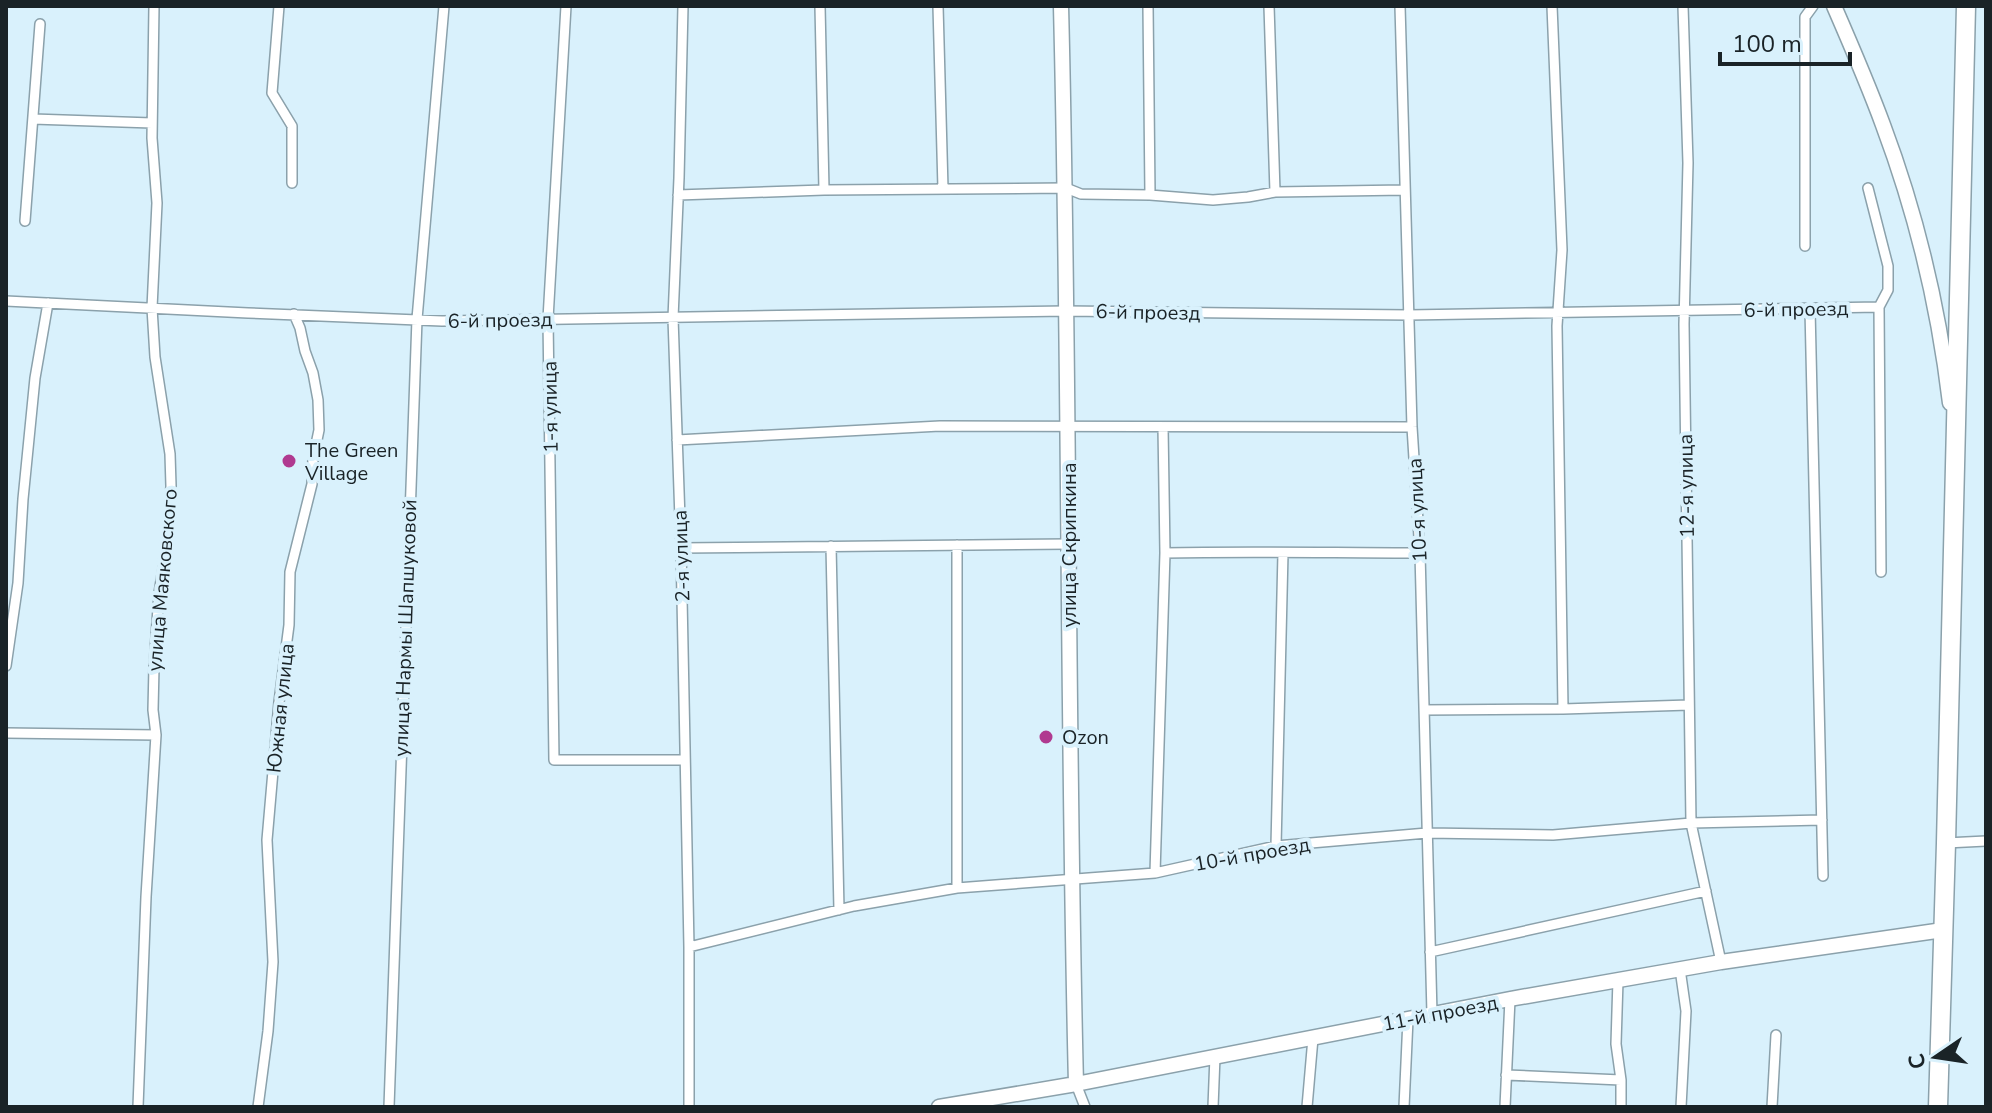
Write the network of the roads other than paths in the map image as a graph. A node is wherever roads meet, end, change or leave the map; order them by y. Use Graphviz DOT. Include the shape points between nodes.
graph roads {
  1 [pos="154,6"];
  2 [pos="279,6"];
  3 [pos="444,6"];
  4 [pos="566,6"];
  5 [pos="683,6"];
  6 [pos="820,6"];
  7 [pos="938,6"];
  8 [pos="1061,6"];
  9 [pos="1148,6"];
  10 [pos="1269,6"];
  11 [pos="1400,6"];
  12 [pos="1552,6"];
  13 [pos="1683,6"];
  14 [pos="1813,6"];
  15 [pos="1834,6"];
  16 [pos="1966,6"];
  17 [pos="40,24"];
  18 [pos="33,119"];
  19 [pos="152,123"];
  20 [pos="292,183"];
  21 [pos="1066,188"];
  22 [pos="1868,188"];
  23 [pos="943,189"];
  24 [pos="824,190"];
  25 [pos="1405,190"];
  26 [pos="1275,192"];
  27 [pos="678,195"];
  28 [pos="1150,195"];
  29 [pos="25,221"];
  30 [pos="1805,246"];
  31 [pos="6,301"];
  32 [pos="48,303"];
  33 [pos="1879,307"];
  34 [pos="152,308"];
  35 [pos="1810,309"];
  36 [pos="1685,310"];
  37 [pos="1066,311"];
  38 [pos="1558,312"];
  39 [pos="294,314"];
  40 [pos="1409,315"];
  41 [pos="673,318"];
  42 [pos="417,319"];
  43 [pos="548,319"];
  44 [pos="1068,427"];
  45 [pos="1163,427"];
  46 [pos="1412,427"];
  47 [pos="677,440"];
  48 [pos="1954,442"];
  49 [pos="1069,544"];
  50 [pos="957,545"];
  51 [pos="831,546"];
  52 [pos="681,548"];
  53 [pos="1165,553"];
  54 [pos="1283,553"];
  55 [pos="1420,553"];
  56 [pos="1881,572"];
  57 [pos="6,666"];
  58 [pos="1689,705"];
  59 [pos="1563,709"];
  60 [pos="1424,710"];
  61 [pos="6,733"];
  62 [pos="156,735"];
  63 [pos="685,760"];
  64 [pos="1822,820"];
  65 [pos="1691,823"];
  66 [pos="1427,833"];
  67 [pos="1986,841"];
  68 [pos="1946,843"];
  69 [pos="1276,846"];
  70 [pos="1155,873"];
  71 [pos="1823,876"];
  72 [pos="1071,880"];
  73 [pos="957,888"];
  74 [pos="1706,891"];
  75 [pos="839,910"];
  76 [pos="1943,930"];
  77 [pos="689,947"];
  78 [pos="1430,952"];
  79 [pos="1721,962"];
  80 [pos="1680,969"];
  81 [pos="1618,980"];
  82 [pos="1510,999"];
  83 [pos="1432,1014"];
  84 [pos="1408,1019"];
  85 [pos="1776,1035"];
  86 [pos="1313,1038"];
  87 [pos="1215,1056"];
  88 [pos="1506,1075"];
  89 [pos="1621,1080"];
  90 [pos="1076,1084"];
  91 [pos="947,1106"];
  92 [pos="138,1107"];
  93 [pos="258,1107"];
  94 [pos="389,1107"];
  95 [pos="689,1107"];
  96 [pos="1085,1107"];
  97 [pos="1213,1107"];
  98 [pos="1307,1107"];
  99 [pos="1404,1107"];
  100 [pos="1505,1107"];
  101 [pos="1621,1107"];
  102 [pos="1681,1107"];
  103 [pos="1772,1107"];
  104 [pos="1938,1107"];
  1 -- 19 [label="street, улица Маяковского"];
  2 -- 20 [label="street" via="272,93 292,126"];
  3 -- 42 [label="street, улица Нармы Шапшуковой"];
  4 -- 43 [label="street, 1-я улица"];
  5 -- 27 [label="street, 2-я улица"];
  6 -- 24 [label="street"];
  7 -- 23 [label="street"];
  8 -- 21 [label="street, улица Скрипкина"];
  9 -- 28 [label="street"];
  10 -- 26 [label="street"];
  11 -- 25 [label="street, 10-я улица"];
  12 -- 38 [label="street" via="1562,250"];
  13 -- 36 [label="street, 12-я улица"];
  14 -- 30 [label="street" via="1805,17"];
  15 -- 48 [label="street" via="1905,190 1944,351"];
  16 -- 48 [label="highway"];
  17 -- 18 [label="street"];
  18 -- 19 [label="street"];
  18 -- 29 [label="street"];
  19 -- 34 [label="street, улица Маяковского" via="157,203"];
  21 -- 23 [label="street"];
  21 -- 28 [label="street" via="1081,194"];
  21 -- 37 [label="street, улица Скрипкина"];
  22 -- 33 [label="street" via="1888,266 1888,290"];
  23 -- 24 [label="street"];
  24 -- 27 [label="street"];
  25 -- 26 [label="street"];
  25 -- 40 [label="street, 10-я улица"];
  26 -- 28 [label="street" via="1213,200"];
  27 -- 41 [label="street, 2-я улица"];
  31 -- 32 [label="street, 6-й проезд"];
  32 -- 34 [label="street, 6-й проезд"];
  32 -- 57 [label="street" via="35,378"];
  33 -- 35 [label="street, 6-й проезд"];
  33 -- 56 [label="street"];
  34 -- 39 [label="street, 6-й проезд"];
  34 -- 62 [label="street, улица Маяковского" via="170,454 168,539 154,667"];
  35 -- 36 [label="street, 6-й проезд"];
  35 -- 64 [label="street"];
  36 -- 38 [label="street, 6-й проезд"];
  36 -- 58 [label="street, 12-я улица"];
  37 -- 40 [label="street, 6-й проезд"];
  37 -- 41 [label="street, 6-й проезд"];
  37 -- 44 [label="street, улица Скрипкина"];
  38 -- 40 [label="street, 6-й проезд"];
  38 -- 59 [label="street"];
  39 -- 42 [label="street, 6-й проезд"];
  39 -- 93 [label="street, Южная улица" via="313,373 319,430 290,572 267,840 273,962"];
  40 -- 46 [label="street, 10-я улица"];
  41 -- 43 [label="street, 6-й проезд"];
  41 -- 47 [label="street, 2-я улица"];
  42 -- 43 [label="street, 6-й проезд"];
  42 -- 94 [label="street, улица Нармы Шапшуковой"];
  43 -- 63 [label="street, 1-я улица" via="554,760"];
  44 -- 45 [label="street"];
  44 -- 47 [label="street" via="940,426"];
  44 -- 49 [label="street, улица Скрипкина"];
  45 -- 46 [label="street"];
  45 -- 53 [label="street"];
  46 -- 55 [label="street, 10-я улица"];
  47 -- 52 [label="street, 2-я улица"];
  48 -- 68 [label="highway"];
  49 -- 50 [label="street"];
  49 -- 72 [label="street, улица Скрипкина"];
  50 -- 51 [label="street"];
  50 -- 73 [label="street"];
  51 -- 52 [label="street"];
  51 -- 75 [label="street"];
  52 -- 63 [label="street, 2-я улица"];
  53 -- 54 [label="street"];
  53 -- 70 [label="street"];
  54 -- 55 [label="street"];
  54 -- 69 [label="street"];
  55 -- 60 [label="street, 10-я улица"];
  58 -- 59 [label="street"];
  58 -- 65 [label="street, 12-я улица"];
  59 -- 60 [label="street"];
  60 -- 66 [label="street, 10-я улица"];
  61 -- 62 [label="street"];
  62 -- 92 [label="street, улица Маяковского"];
  63 -- 77 [label="street, 2-я улица"];
  64 -- 65 [label="street, 10-й проезд"];
  64 -- 71 [label="street"];
  65 -- 66 [label="street, 10-й проезд" via="1553,835"];
  65 -- 74 [label="street, 12-я улица"];
  66 -- 69 [label="street, 10-й проезд"];
  66 -- 78 [label="street, 10-я улица"];
  67 -- 68 [label="street"];
  68 -- 76 [label="highway"];
  69 -- 70 [label="street, 10-й проезд"];
  70 -- 72 [label="street, 10-й проезд"];
  72 -- 73 [label="street, 10-й проезд"];
  72 -- 90 [label="street, улица Скрипкина"];
  73 -- 75 [label="street, 10-й проезд"];
  74 -- 78 [label="street"];
  74 -- 79 [label="street, 12-я улица"];
  75 -- 77 [label="street, 10-й проезд"];
  76 -- 79 [label="street, 11-й проезд"];
  76 -- 104 [label="highway"];
  77 -- 95 [label="street, 2-я улица"];
  78 -- 83 [label="street, 10-я улица"];
  79 -- 80 [label="street, 11-й проезд"];
  80 -- 81 [label="street, 11-й проезд"];
  80 -- 102 [label="street" via="1686,1011"];
  81 -- 82 [label="street, 11-й проезд"];
  81 -- 89 [label="street"];
  82 -- 83 [label="street, 11-й проезд"];
  82 -- 88 [label="street"];
  83 -- 84 [label="street, 11-й проезд"];
  84 -- 86 [label="street, 11-й проезд"];
  84 -- 99 [label="street"];
  85 -- 103 [label="street"];
  86 -- 87 [label="street, 11-й проезд"];
  86 -- 98 [label="street"];
  87 -- 90 [label="street, 11-й проезд"];
  87 -- 97 [label="street"];
  88 -- 89 [label="street"];
  88 -- 100 [label="street"];
  89 -- 101 [label="street"];
  90 -- 91 [label="street, 11-й проезд"];
  90 -- 96 [label="street"];
}
